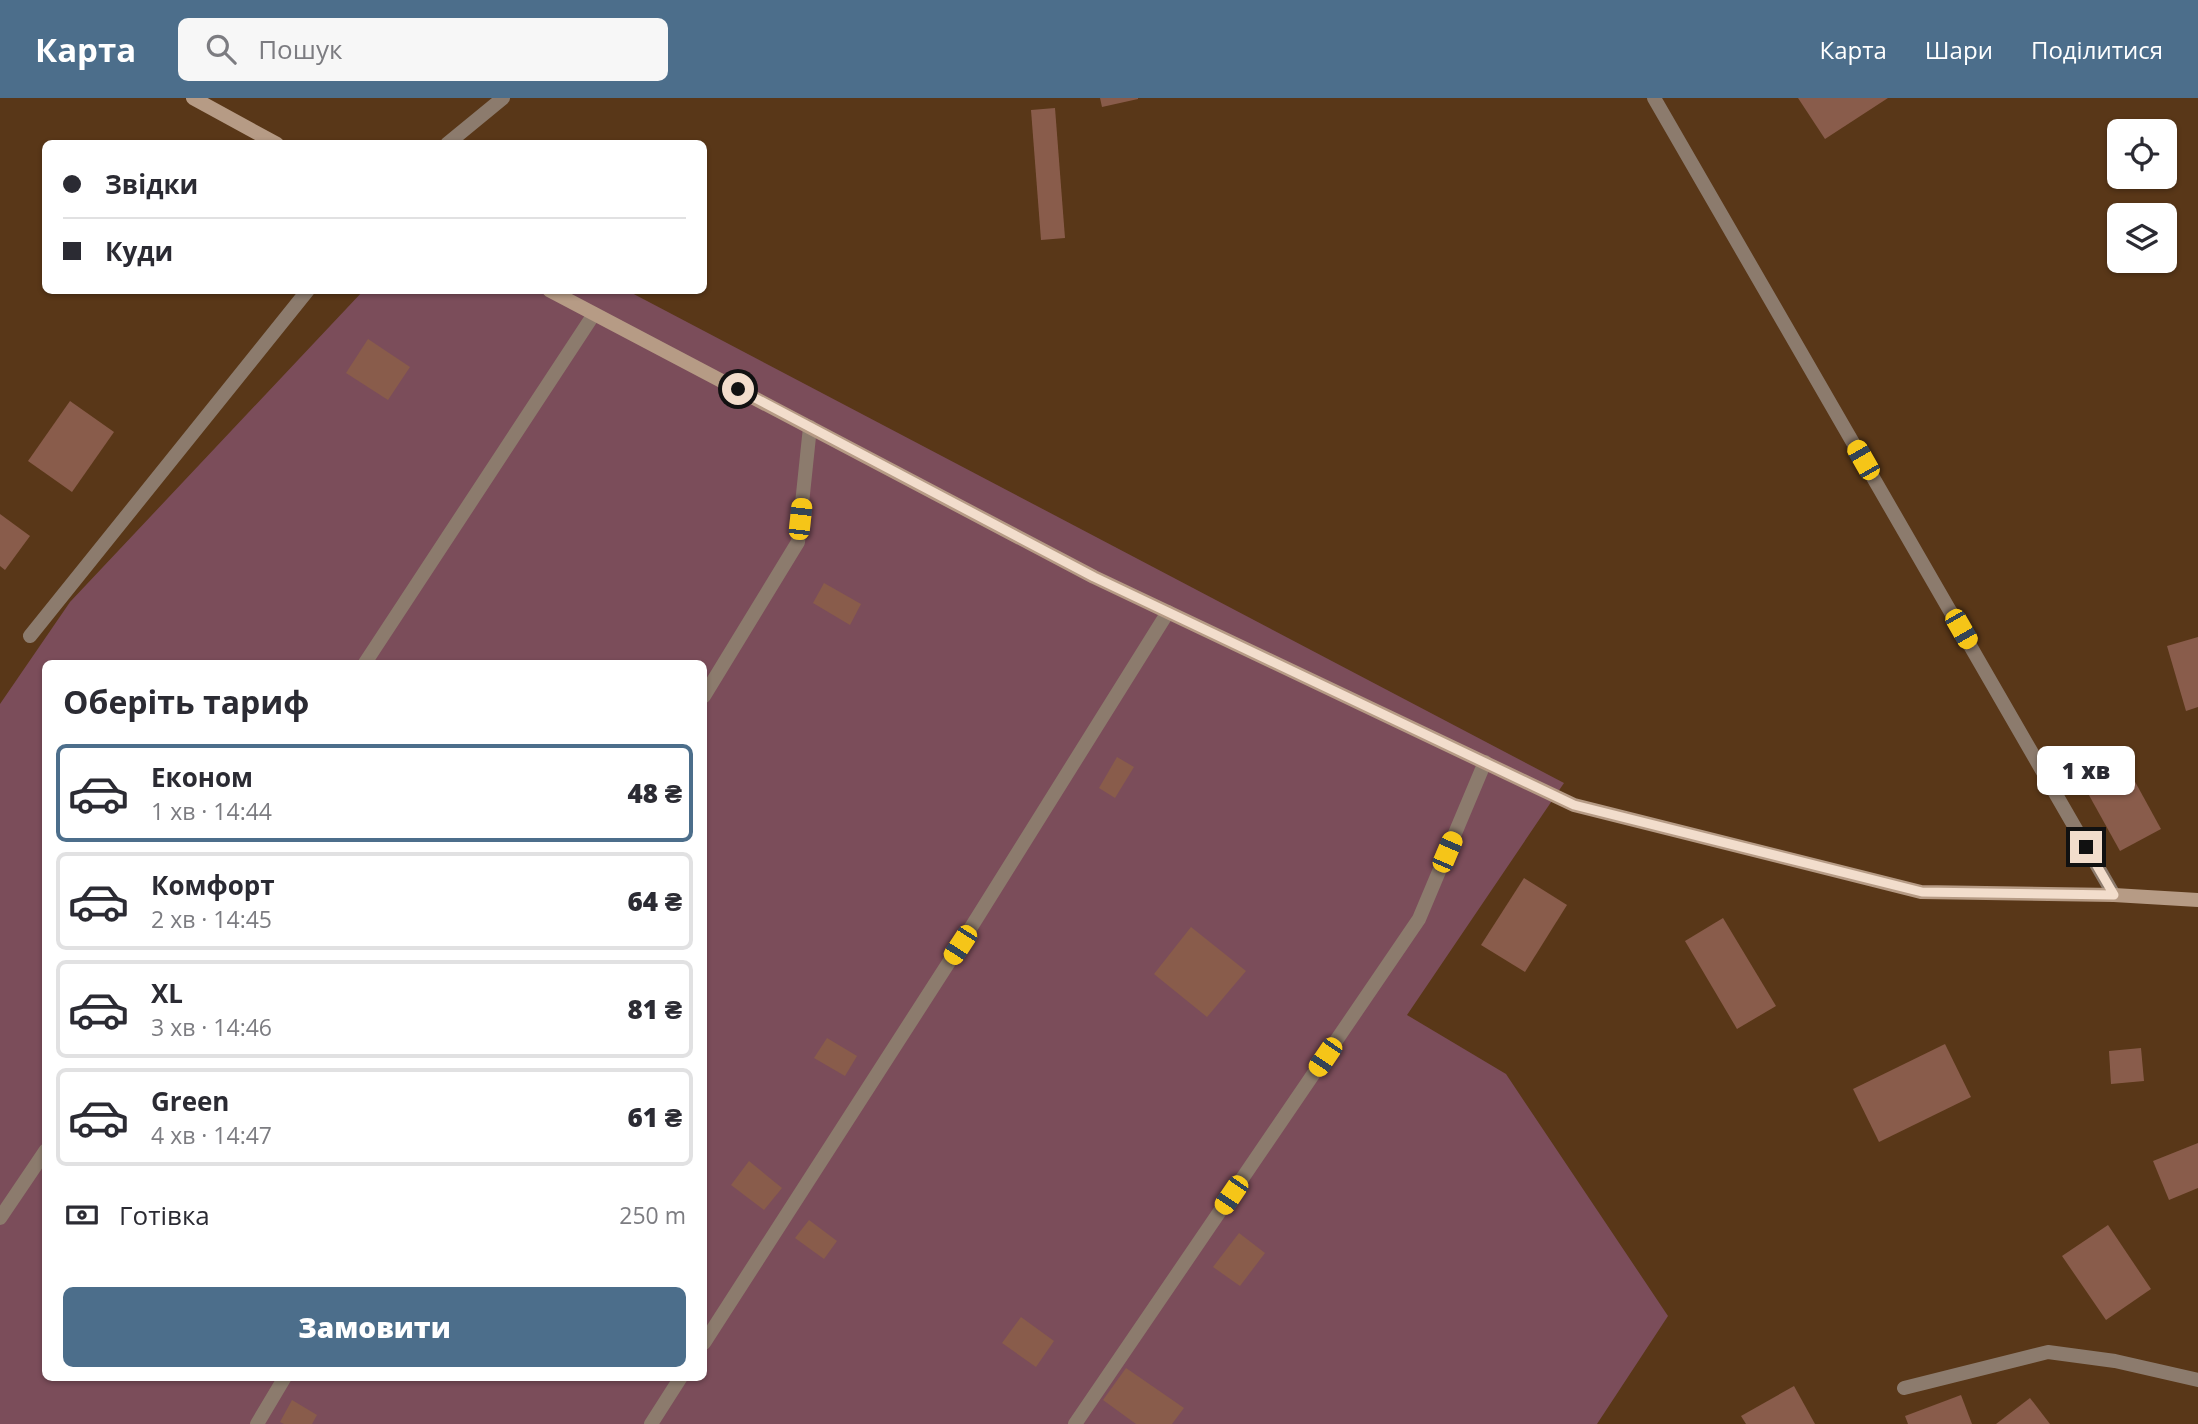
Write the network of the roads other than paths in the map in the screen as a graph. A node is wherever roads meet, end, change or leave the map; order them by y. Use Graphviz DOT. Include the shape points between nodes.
graph roads {
  1 [pos="193,98"];
  2 [pos="503,98"];
  3 [pos="1654,98"];
  4 [pos="270,140"];
  5 [pos="452,140"];
  6 [pos="305,294"];
  7 [pos="556,294"];
  8 [pos="594,314"];
  9 [pos="810,427"];
  10 [pos="1168,612"];
  11 [pos="30,636"];
  12 [pos="367,660"];
  13 [pos="707,691"];
  14 [pos="1485,762"];
  15 [pos="2114,895"];
  16 [pos="2198,900"];
  17 [pos="42,1156"];
  18 [pos="0,1218"];
  19 [pos="707,1338"];
  20 [pos="2198,1380"];
  21 [pos="283,1381"];
  22 [pos="678,1381"];
  23 [pos="1904,1388"];
  24 [pos="257,1424"];
  25 [pos="651,1424"];
  26 [pos="1075,1424"];
  1 -- 4 [label="street"];
  2 -- 5 [label="street"];
  3 -- 15 [label="street"];
  6 -- 11 [label="street"];
  7 -- 8 [label="street"];
  8 -- 9 [label="street"];
  8 -- 12 [label="street"];
  9 -- 10 [label="street"];
  9 -- 13 [label="street" via="798,542"];
  10 -- 14 [label="street"];
  10 -- 19 [label="street"];
  14 -- 15 [label="street" via="1574,805 1922,892"];
  14 -- 26 [label="street" via="1419,919"];
  15 -- 16 [label="street"];
  17 -- 18 [label="street"];
  20 -- 23 [label="street" via="2048,1352"];
  21 -- 24 [label="street"];
  22 -- 25 [label="street"];
}
